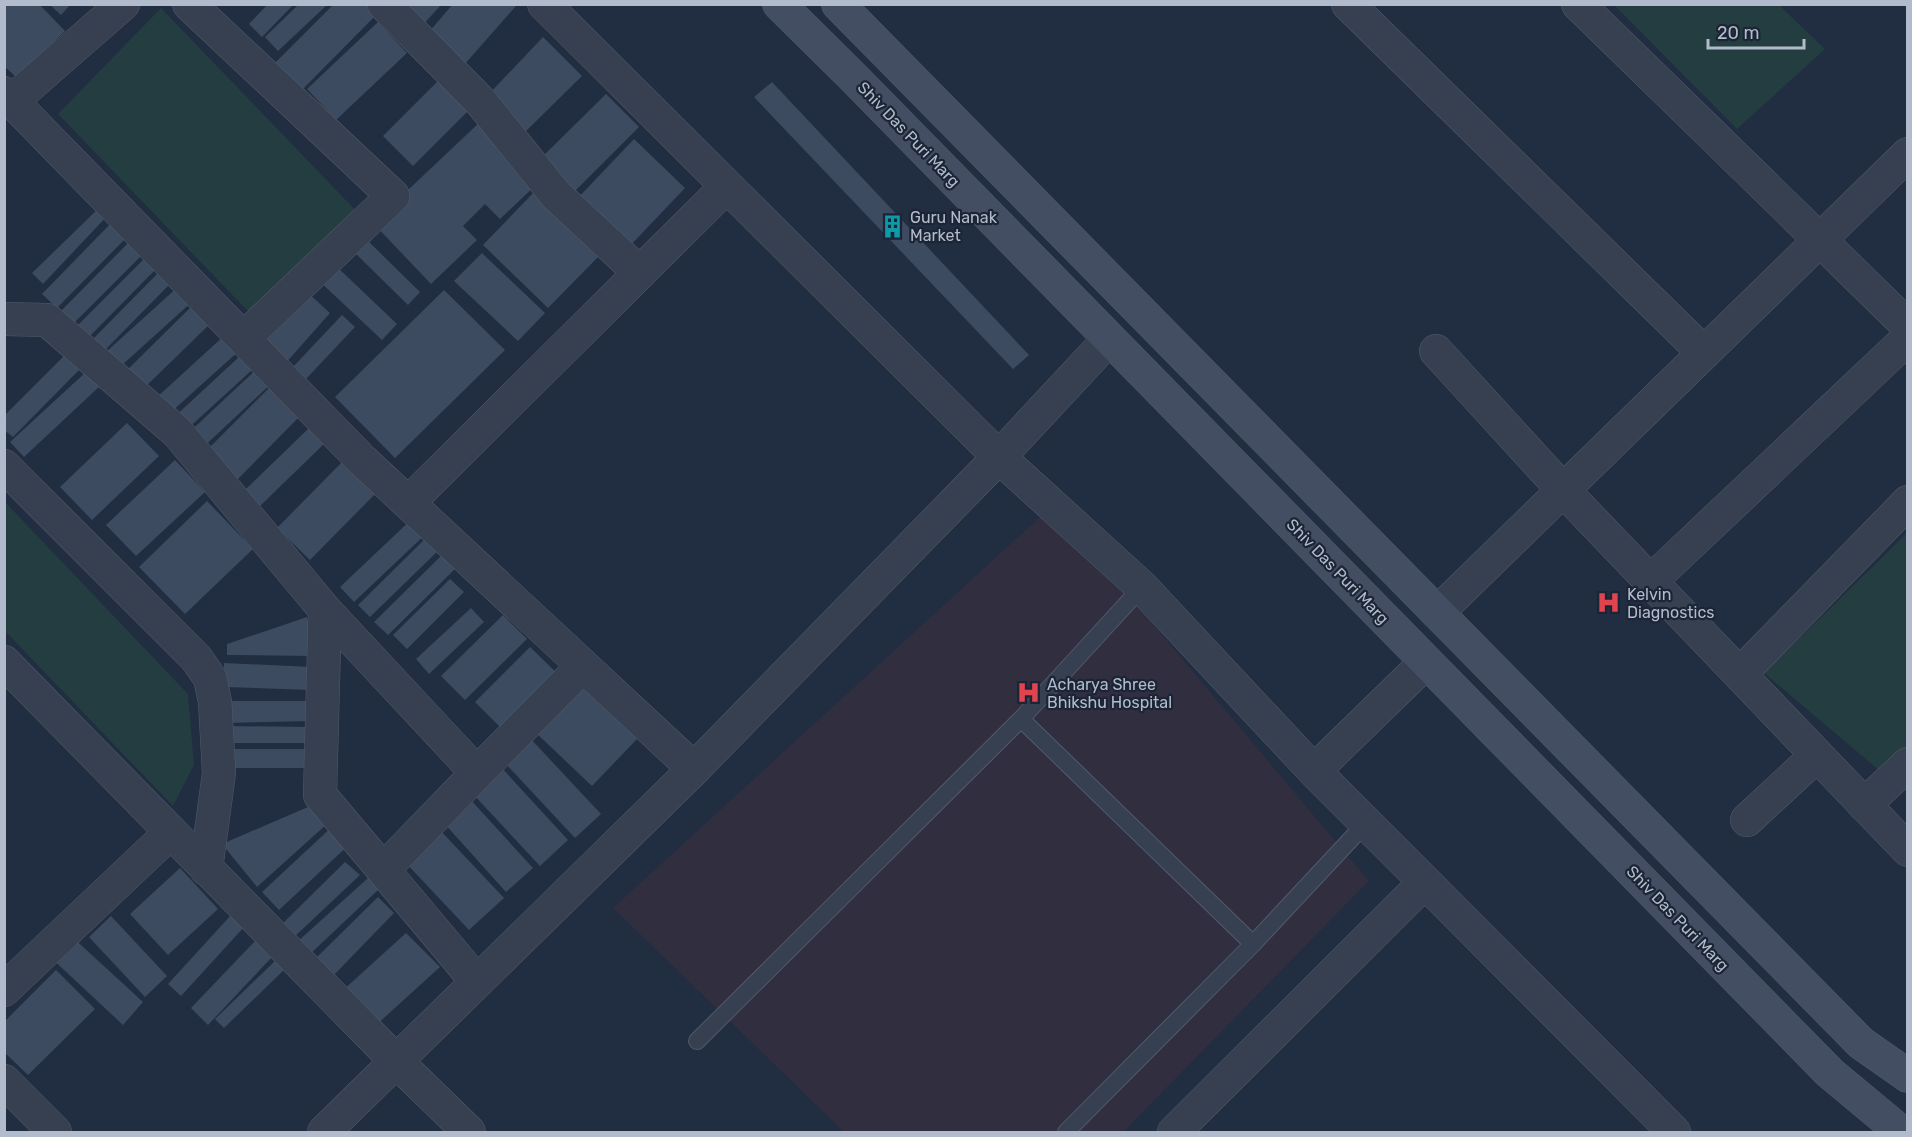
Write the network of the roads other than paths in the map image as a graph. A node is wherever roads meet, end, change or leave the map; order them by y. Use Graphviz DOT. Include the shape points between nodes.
graph roads {
  1 [pos="123,4"];
  2 [pos="189,4"];
  3 [pos="384,4"];
  4 [pos="544,4"];
  5 [pos="779,4"];
  6 [pos="838,4"];
  7 [pos="1348,4"];
  8 [pos="1578,4"];
  9 [pos="8,97"];
  10 [pos="1908,154"];
  11 [pos="727,186"];
  12 [pos="1820,239"];
  13 [pos="640,273"];
  14 [pos="4,319"];
  15 [pos="1908,326"];
  16 [pos="244,338"];
  17 [pos="1908,338"];
  18 [pos="1109,339"];
  19 [pos="1436,351"];
  20 [pos="1704,353"];
  21 [pos="999,457"];
  22 [pos="4,466"];
  23 [pos="1563,490"];
  24 [pos="1908,502"];
  25 [pos="408,503"];
  26 [pos="1651,581"];
  27 [pos="1142,587"];
  28 [pos="325,610"];
  29 [pos="1437,613"];
  30 [pos="4,662"];
  31 [pos="1426,662"];
  32 [pos="583,666"];
  33 [pos="1740,674"];
  34 [pos="1021,720"];
  35 [pos="1817,755"];
  36 [pos="1908,764"];
  37 [pos="694,769"];
  38 [pos="1314,771"];
  39 [pos="477,773"];
  40 [pos="1864,805"];
  41 [pos="1747,820"];
  42 [pos="1366,823"];
  43 [pos="170,833"];
  44 [pos="1908,850"];
  45 [pos="206,869"];
  46 [pos="383,870"];
  47 [pos="1425,882"];
  48 [pos="1253,944"];
  49 [pos="477,982"];
  50 [pos="4,990"];
  51 [pos="697,1041"];
  52 [pos="396,1061"];
  53 [pos="1908,1076"];
  54 [pos="4,1081"];
  55 [pos="56,1132"];
  56 [pos="324,1132"];
  57 [pos="469,1132"];
  58 [pos="1066,1132"];
  59 [pos="1174,1132"];
  60 [pos="1674,1132"];
  61 [pos="1901,1132"];
  1 -- 9 [label="street"];
  2 -- 16 [label="street" via="393,196"];
  3 -- 13 [label="street" via="481,102 556,195"];
  4 -- 11 [label="street"];
  5 -- 18 [label="main road, Shiv Das Puri Marg"];
  6 -- 29 [label="main road"];
  7 -- 20 [label="street"];
  8 -- 12 [label="street"];
  9 -- 16 [label="street"];
  10 -- 12 [label="street"];
  11 -- 13 [label="street"];
  11 -- 21 [label="street"];
  12 -- 15 [label="street"];
  12 -- 20 [label="street"];
  13 -- 25 [label="street"];
  14 -- 28 [label="street" via="47,320 177,432"];
  16 -- 25 [label="street"];
  17 -- 26 [label="street"];
  18 -- 21 [label="street"];
  18 -- 31 [label="main road, Shiv Das Puri Marg"];
  19 -- 23 [label="street"];
  20 -- 23 [label="street"];
  21 -- 27 [label="street"];
  21 -- 37 [label="street"];
  22 -- 45 [label="street" via="196,658 210,678 219,773"];
  23 -- 26 [label="street"];
  23 -- 29 [label="street"];
  24 -- 33 [label="street"];
  25 -- 32 [label="street"];
  26 -- 33 [label="street"];
  27 -- 34 [label="lane"];
  27 -- 38 [label="street"];
  28 -- 39 [label="street"];
  28 -- 46 [label="street" via="320,795"];
  29 -- 53 [label="main road" via="1861,1043"];
  30 -- 43 [label="street"];
  31 -- 38 [label="street"];
  31 -- 61 [label="main road, Shiv Das Puri Marg" via="1830,1073"];
  32 -- 37 [label="street"];
  32 -- 39 [label="street"];
  33 -- 35 [label="street"];
  34 -- 48 [label="lane"];
  34 -- 51 [label="lane"];
  35 -- 40 [label="street"];
  35 -- 41 [label="street"];
  36 -- 40 [label="street"];
  37 -- 49 [label="street"];
  38 -- 42 [label="street"];
  39 -- 46 [label="street"];
  40 -- 44 [label="street"];
  42 -- 47 [label="street"];
  42 -- 48 [label="lane"];
  43 -- 45 [label="street"];
  43 -- 50 [label="street"];
  45 -- 52 [label="street"];
  46 -- 49 [label="street"];
  47 -- 59 [label="street"];
  47 -- 60 [label="street"];
  48 -- 58 [label="lane"];
  49 -- 52 [label="street"];
  52 -- 56 [label="street"];
  52 -- 57 [label="street"];
  54 -- 55 [label="street"];
}
